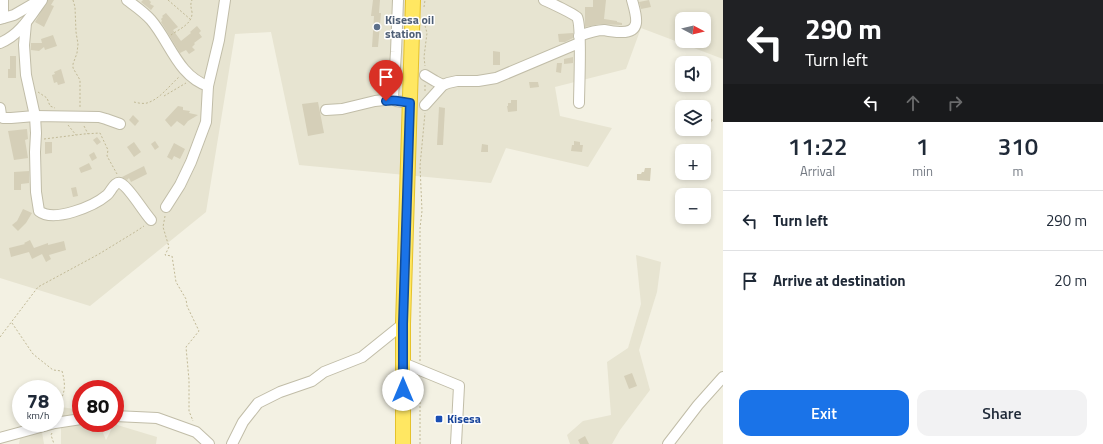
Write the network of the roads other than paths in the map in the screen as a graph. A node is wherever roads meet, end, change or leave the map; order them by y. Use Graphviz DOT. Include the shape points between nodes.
graph roads {
  1 [pos="3,0"];
  2 [pos="41,0"];
  3 [pos="225,0"];
  4 [pos="398,0"];
  5 [pos="544,0"];
  6 [pos="632,0"];
  7 [pos="132,1"];
  8 [pos="554,3"];
  9 [pos="418,4"];
  10 [pos="1,18"];
  11 [pos="26,23"];
  12 [pos="579,40"];
  13 [pos="0,43"];
  14 [pos="425,75"];
  15 [pos="443,85"];
  16 [pos="208,86"];
  17 [pos="393,100"];
  18 [pos="410,103"];
  19 [pos="578,104"];
  20 [pos="426,105"];
  21 [pos="326,110"];
  22 [pos="0,114"];
  23 [pos="35,116"];
  24 [pos="120,124"];
  25 [pos="166,207"];
  26 [pos="151,220"];
  27 [pos="403,324"];
  28 [pos="403,363"];
  29 [pos="723,377"];
  30 [pos="124,416"];
  31 [pos="72,420"];
  32 [pos="0,438"];
  33 [pos="209,444"];
  34 [pos="232,444"];
  35 [pos="403,444"];
  36 [pos="456,444"];
  37 [pos="668,444"];
  1 -- 10 [label="street"];
  2 -- 10 [label="street" via="14,15"];
  2 -- 11 [label="street"];
  3 -- 16 [label="street"];
  4 -- 17 [label="street"];
  5 -- 8 [label="street"];
  6 -- 12 [label="street" via="636,17 633,29 628,32 596,31"];
  7 -- 16 [label="street" via="151,20 187,78"];
  8 -- 12 [label="street" via="577,17"];
  9 -- 18 [label="highway"];
  11 -- 13 [label="street" via="15,35"];
  11 -- 23 [label="street" via="26,75"];
  12 -- 15 [label="street" via="496,78 457,81"];
  12 -- 19 [label="street"];
  14 -- 15 [label="street"];
  15 -- 20 [label="street"];
  16 -- 25 [label="street" via="206,122 191,162"];
  17 -- 18 [label="street"];
  17 -- 21 [label="street" via="375,101 342,110"];
  18 -- 27 [label="highway"];
  22 -- 23 [label="street" via="11,118"];
  23 -- 24 [label="street" via="106,118"];
  23 -- 26 [label="street" via="36,192 37,205 42,214 73,213 108,195 118,183 127,189"];
  27 -- 28 [label="highway"];
  27 -- 34 [label="street" via="362,357 258,403 243,422"];
  28 -- 35 [label="highway"];
  28 -- 36 [label="street" via="459,386"];
  29 -- 37 [label="street"];
  30 -- 33 [label="street" via="157,418 196,432"];
  31 -- 32 [label="street"];
}
